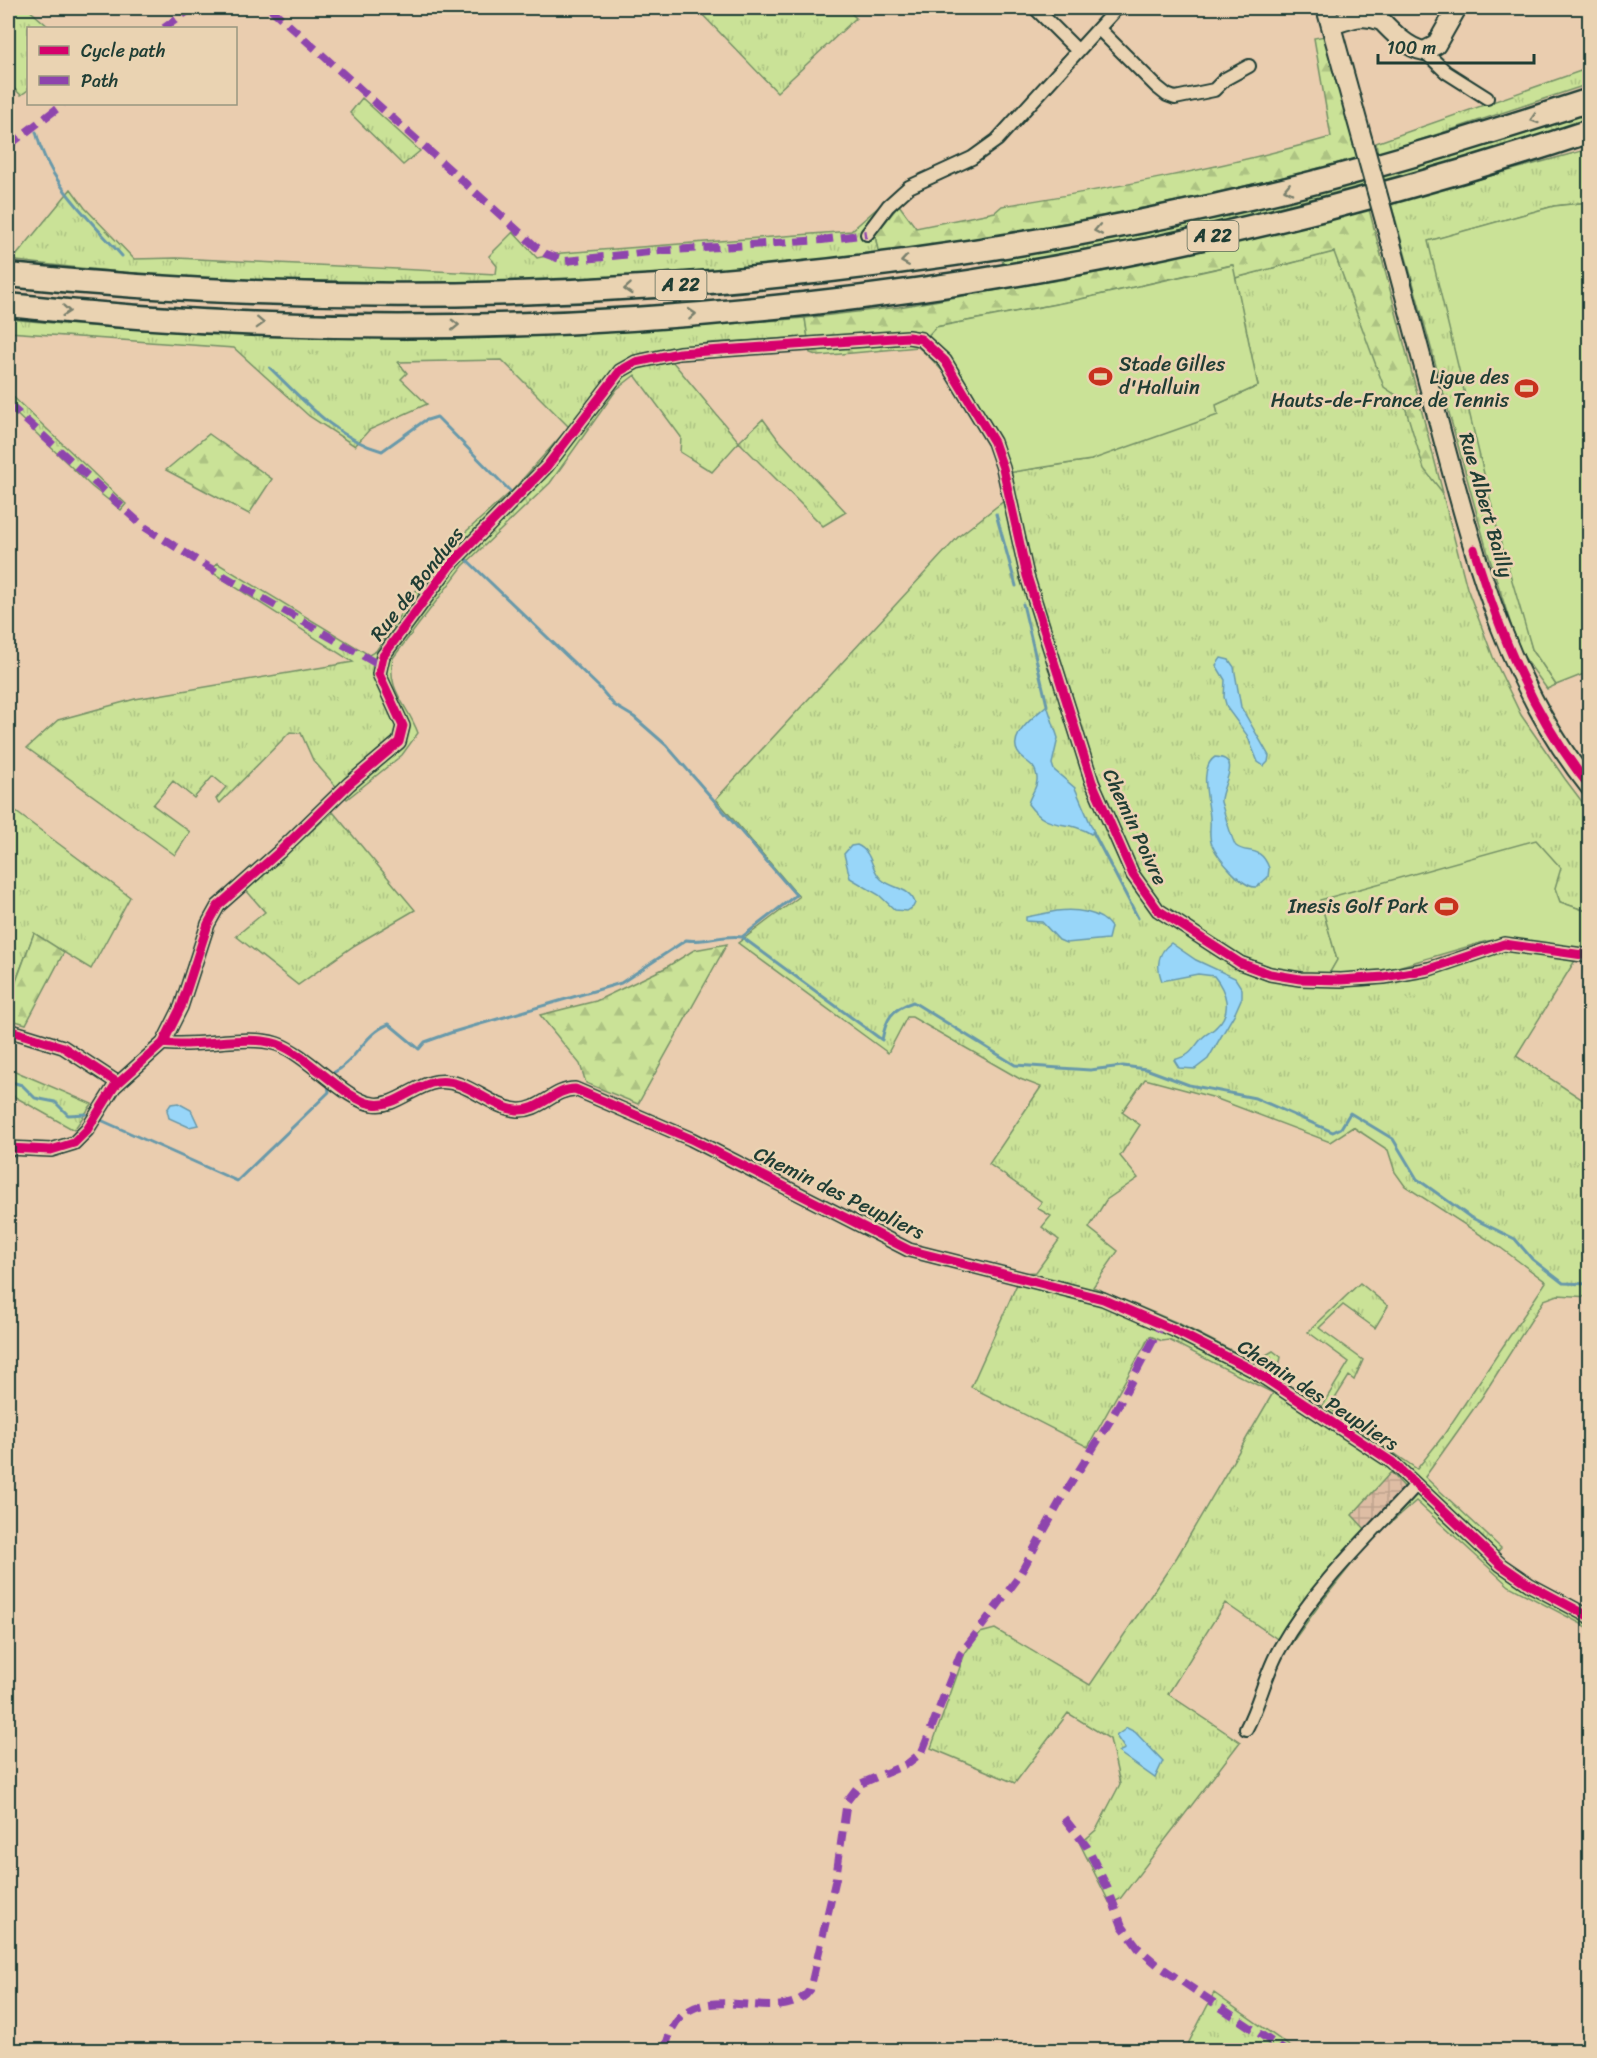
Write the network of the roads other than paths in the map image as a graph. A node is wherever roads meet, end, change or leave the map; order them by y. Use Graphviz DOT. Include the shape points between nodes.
graph roads {
  1 [pos="1035,8"];
  2 [pos="1117,8"];
  3 [pos="1457,8"];
  4 [pos="1330,13"];
  5 [pos="1375,14"];
  6 [pos="1098,29"];
  7 [pos="1078,51"];
  8 [pos="1424,51"];
  9 [pos="1249,66"];
  10 [pos="1487,98"];
  11 [pos="1590,100"];
  12 [pos="1590,131"];
  13 [pos="1590,140"];
  14 [pos="1422,183"];
  15 [pos="867,234"];
  16 [pos="8,275"];
  17 [pos="8,305"];
  18 [pos="921,339"];
  19 [pos="1590,787"];
  20 [pos="1590,956"];
  21 [pos="8,1029"];
  22 [pos="163,1043"];
  23 [pos="118,1083"];
  24 [pos="8,1148"];
  25 [pos="1416,1485"];
  26 [pos="1590,1617"];
  27 [pos="1246,1729"];
  1 -- 7 [label="street"];
  2 -- 6 [label="street"];
  3 -- 8 [label="main road" via="1436,45"];
  4 -- 5 [label="main road"];
  4 -- 19 [label="main road, Rue Albert Bailly, bridge" via="1464,516 1492,606 1531,697 1556,741"];
  5 -- 8 [label="main road" via="1412,46"];
  6 -- 7 [label="street"];
  6 -- 9 [label="street" via="1157,87 1175,98 1214,90"];
  7 -- 15 [label="street" via="997,140 972,158 909,187"];
  8 -- 10 [label="street" via="1446,72"];
  11 -- 16 [label="highway, A 22, one-way" via="1381,164 1182,213 1021,244 820,272 581,292 426,296 210,291"];
  12 -- 14 [label="highway, A 22"];
  13 -- 14 [label="highway"];
  17 -- 14 [label="highway, A 22, one-way" via="177,319 351,325 541,323 722,312 930,288 1062,267 1198,240"];
  18 -- 20 [label="street, Chemin Poivre" via="945,361 998,452 1027,576 1092,782 1133,875 1158,910 1247,966 1300,979 1384,977 1429,969 1504,944"];
  18 -- 22 [label="street, Rue de Bondues" via="901,337 679,352 636,362 620,371 547,466 450,565 383,657 379,674 401,722 399,742 342,789 218,906 208,924 181,1007"];
  21 -- 23 [label="street" via="63,1047"];
  22 -- 23 [label="street"];
  22 -- 25 [label="street, Chemin des Peupliers" via="195,1046 258,1041 278,1045 373,1105 389,1102 424,1084 442,1081 517,1110 532,1108 565,1090 584,1091 692,1139 909,1250 1103,1299 1168,1327 1251,1369 1392,1462"];
  23 -- 24 [label="street" via="74,1143 51,1150"];
  25 -- 26 [label="street, Chemin des Peupliers" via="1501,1565 1530,1586"];
  25 -- 27 [label="street" via="1301,1617 1269,1670"];
}
